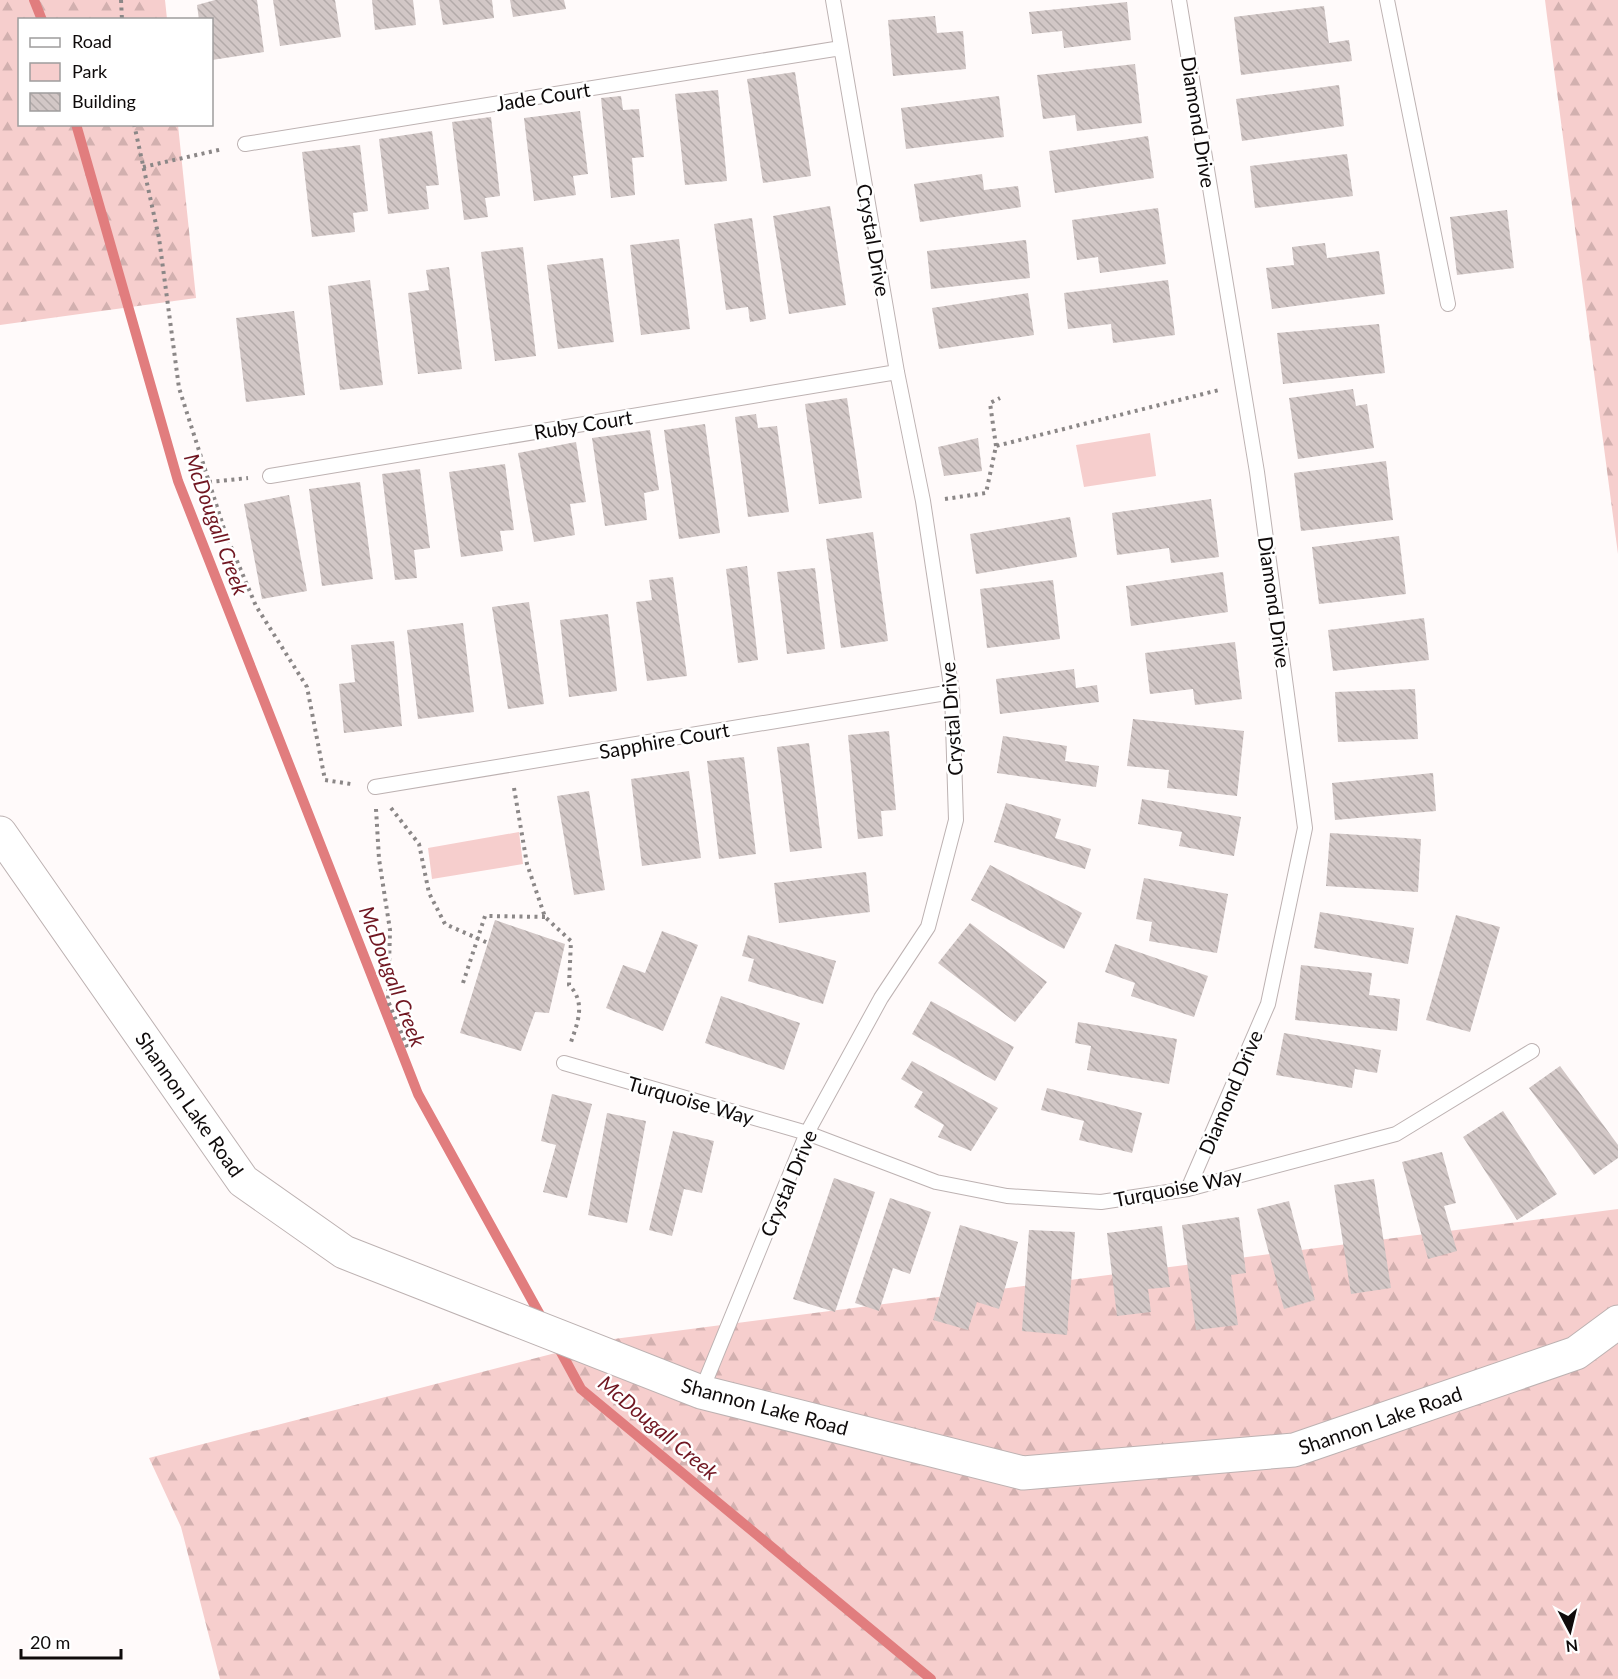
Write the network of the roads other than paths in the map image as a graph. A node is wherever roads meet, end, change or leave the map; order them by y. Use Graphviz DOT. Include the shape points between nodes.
graph roads {
  1 [pos="832,0"];
  2 [pos="1179,0"];
  3 [pos="1387,0"];
  4 [pos="841,48"];
  5 [pos="245,144"];
  6 [pos="1448,304"];
  7 [pos="897,372"];
  8 [pos="270,476"];
  9 [pos="952,692"];
  10 [pos="375,787"];
  11 [pos="0,833"];
  12 [pos="1532,1051"];
  13 [pos="564,1063"];
  14 [pos="807,1133"];
  15 [pos="1188,1189"];
  16 [pos="1618,1322"];
  17 [pos="701,1392"];
  1 -- 4 [label="lane, Crystal Drive"];
  2 -- 15 [label="lane, Diamond Drive" via="1257,472 1305,828 1268,1004"];
  3 -- 6 [label="lane"];
  4 -- 5 [label="lane, Jade Court"];
  4 -- 7 [label="lane, Crystal Drive"];
  7 -- 8 [label="lane, Ruby Court"];
  7 -- 9 [label="lane, Crystal Drive" via="923,501"];
  9 -- 10 [label="lane, Sapphire Court"];
  9 -- 14 [label="lane, Crystal Drive" via="956,820 928,927 881,998"];
  11 -- 17 [label="main road, Shannon Lake Road" via="243,1181 344,1252"];
  12 -- 15 [label="lane, Turquoise Way" via="1396,1134"];
  13 -- 14 [label="lane, Turquoise Way"];
  14 -- 15 [label="lane, Turquoise Way" via="936,1182 1007,1196 1101,1202"];
  14 -- 17 [label="lane, Crystal Drive"];
  16 -- 17 [label="main road, Shannon Lake Road" via="1576,1353 1294,1450 1023,1473"];
}
